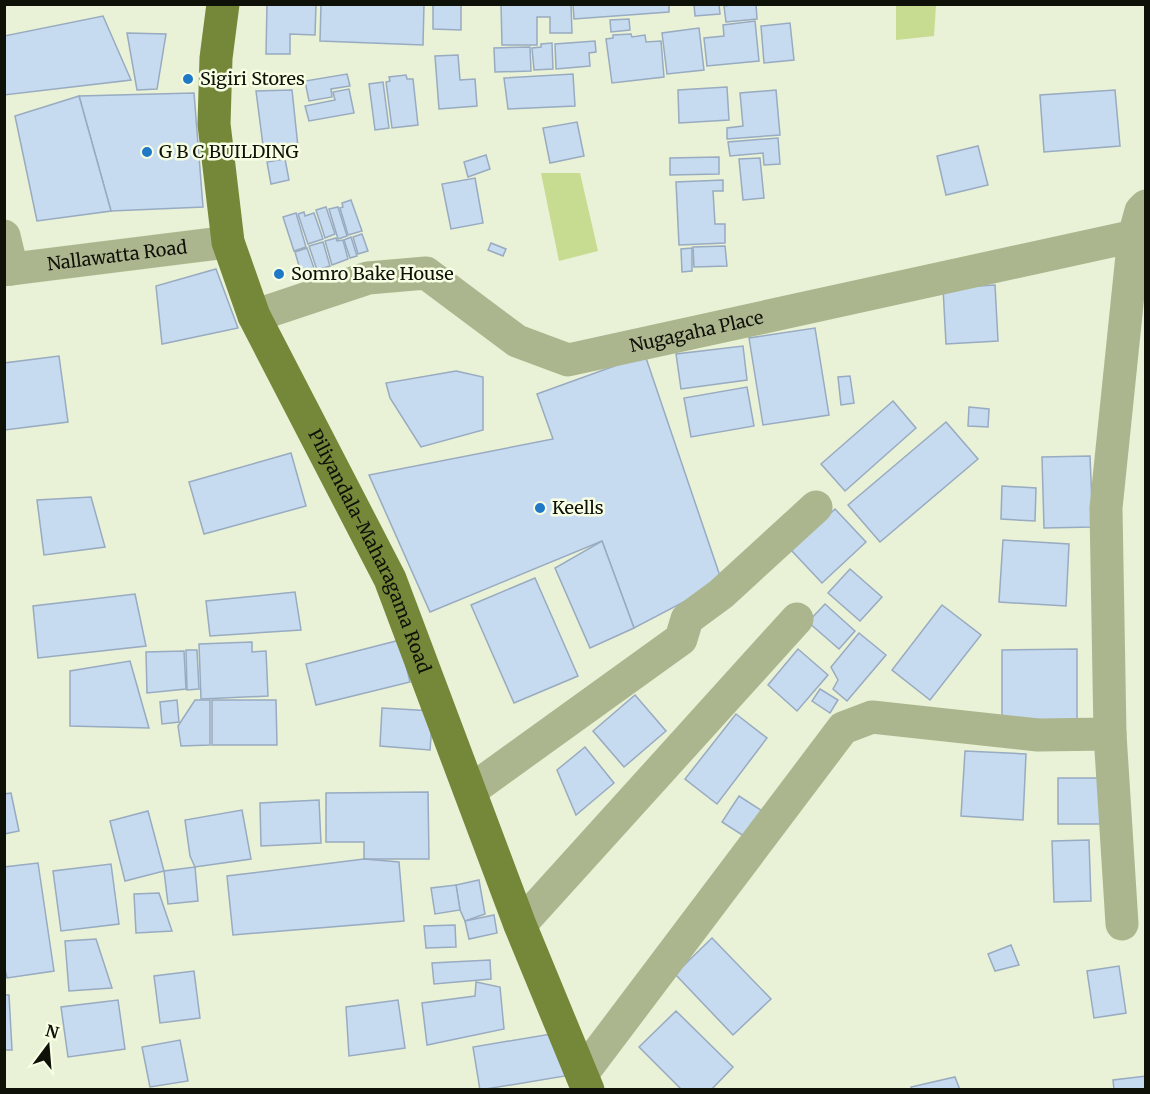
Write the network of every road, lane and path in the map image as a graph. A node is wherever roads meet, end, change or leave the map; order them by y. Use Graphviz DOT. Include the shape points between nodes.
graph roads {
  1 [pos="223,4"];
  2 [pos="1146,206"];
  3 [pos="4,236"];
  4 [pos="1134,236"];
  5 [pos="228,242"];
  6 [pos="8,270"];
  7 [pos="254,316"];
  8 [pos="816,507"];
  9 [pos="797,619"];
  10 [pos="1110,734"];
  11 [pos="470,791"];
  12 [pos="1122,924"];
  13 [pos="520,925"];
  14 [pos="585,1082"];
  1 -- 5 [label="main road, Piliyandala-Maharagama Road" via="213,124"];
  2 -- 4 [label="street"];
  3 -- 6 [label="street"];
  4 -- 7 [label="street, Nugagaha Place" via="568,360 517,341 426,273 368,278"];
  4 -- 10 [label="street" via="1106,508"];
  5 -- 6 [label="street, Nallawatta Road"];
  5 -- 7 [label="main road, Piliyandala-Maharagama Road"];
  7 -- 11 [label="main road, Piliyandala-Maharagama Road" via="390,579"];
  8 -- 11 [label="street" via="721,594 687,619 681,639"];
  9 -- 13 [label="street"];
  10 -- 12 [label="street"];
  10 -- 14 [label="street" via="1038,735 872,717 843,728"];
  11 -- 13 [label="main road, Piliyandala-Maharagama Road"];
  13 -- 14 [label="main road, Piliyandala-Maharagama Road"];
}
